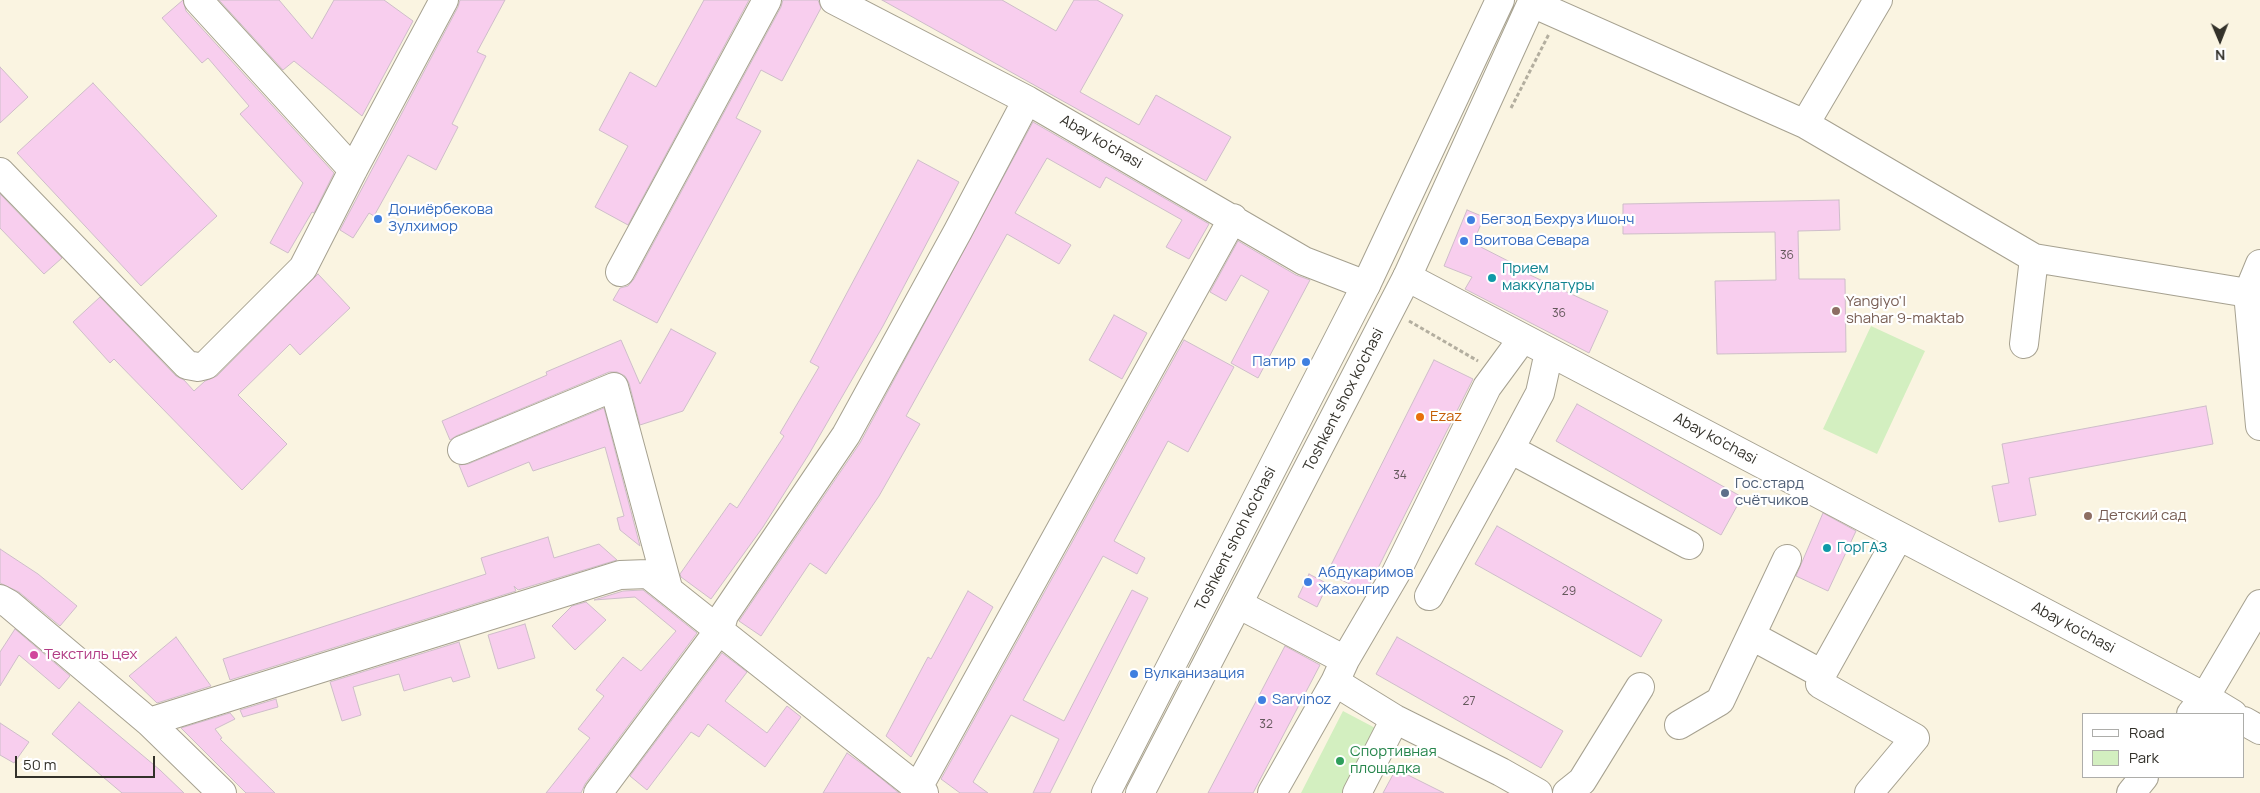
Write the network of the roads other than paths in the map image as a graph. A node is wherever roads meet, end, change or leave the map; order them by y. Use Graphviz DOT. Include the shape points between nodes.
graph roads {
  1 [pos="198,0"];
  2 [pos="444,0"];
  3 [pos="767,0"];
  4 [pos="834,0"];
  5 [pos="1500,0"];
  6 [pos="1878,0"];
  7 [pos="1532,1"];
  8 [pos="1027,100"];
  9 [pos="1805,124"];
  10 [pos="353,170"];
  11 [pos="0,172"];
  12 [pos="1233,218"];
  13 [pos="2034,258"];
  14 [pos="1377,259"];
  15 [pos="2260,264"];
  16 [pos="620,272"];
  17 [pos="1366,285"];
  18 [pos="1401,289"];
  19 [pos="2248,293"];
  20 [pos="1523,338"];
  21 [pos="2024,344"];
  22 [pos="1548,352"];
  23 [pos="2260,426"];
  24 [pos="1510,449"];
  25 [pos="462,450"];
  26 [pos="1899,536"];
  27 [pos="1689,545"];
  28 [pos="1787,559"];
  29 [pos="668,588"];
  30 [pos="1428,596"];
  31 [pos="1238,604"];
  32 [pos="2260,604"];
  33 [pos="3,607"];
  34 [pos="720,629"];
  35 [pos="1752,636"];
  36 [pos="1340,671"];
  37 [pos="1822,674"];
  38 [pos="1640,687"];
  39 [pos="2198,705"];
  40 [pos="2230,713"];
  41 [pos="1395,719"];
  42 [pos="2245,721"];
  43 [pos="150,722"];
  44 [pos="1679,725"];
  45 [pos="2260,730"];
  46 [pos="2143,778"];
  47 [pos="919,791"];
  48 [pos="222,793"];
  49 [pos="598,793"];
  50 [pos="1106,793"];
  51 [pos="1140,793"];
  52 [pos="1272,793"];
  53 [pos="1357,793"];
  54 [pos="1538,793"];
  55 [pos="1567,793"];
  56 [pos="1869,793"];
  57 [pos="2131,793"];
  1 -- 10 [label="street"];
  2 -- 10 [label="street"];
  3 -- 16 [label="street"];
  4 -- 8 [label="street, Abay ko'chasi"];
  5 -- 14 [label="street"];
  6 -- 9 [label="street"];
  7 -- 9 [label="street"];
  7 -- 18 [label="street, Toshkent shox ko'chasi"];
  8 -- 12 [label="street, Abay ko'chasi"];
  8 -- 34 [label="street" via="846,435 724,615"];
  9 -- 13 [label="street"];
  10 -- 11 [label="street" via="303,268 206,365 198,367 187,365"];
  12 -- 17 [label="street, Abay ko'chasi" via="1304,261"];
  12 -- 47 [label="street"];
  13 -- 19 [label="street"];
  13 -- 21 [label="street"];
  14 -- 17 [label="street"];
  14 -- 18 [label="street"];
  15 -- 19 [label="street"];
  17 -- 18 [label="street, Abay ko'chasi"];
  17 -- 50 [label="street, Toshkent shoh ko'chasi"];
  18 -- 20 [label="street, Abay ko'chasi"];
  18 -- 31 [label="street, Toshkent shox ko'chasi"];
  19 -- 23 [label="street"];
  20 -- 22 [label="street, Abay ko'chasi"];
  20 -- 36 [label="street" via="1488,387 1396,573"];
  22 -- 24 [label="street" via="1540,393"];
  22 -- 26 [label="street, Abay ko'chasi"];
  24 -- 27 [label="street"];
  24 -- 30 [label="street"];
  25 -- 29 [label="street" via="614,387"];
  26 -- 37 [label="street"];
  26 -- 39 [label="street, Abay ko'chasi"];
  28 -- 35 [label="street"];
  29 -- 34 [label="street"];
  29 -- 43 [label="street" via="648,574 620,575"];
  31 -- 36 [label="street"];
  31 -- 51 [label="street, Toshkent shox ko'chasi"];
  32 -- 39 [label="street"];
  33 -- 43 [label="street"];
  34 -- 47 [label="street"];
  34 -- 49 [label="street"];
  35 -- 37 [label="street"];
  35 -- 44 [label="street" via="1720,701"];
  36 -- 41 [label="street"];
  36 -- 52 [label="street"];
  37 -- 56 [label="street" via="1820,684 1915,738"];
  38 -- 55 [label="street" via="1582,781"];
  39 -- 40 [label="street, Abay ko'chasi"];
  41 -- 53 [label="street"];
  41 -- 54 [label="street"];
  42 -- 45 [label="street"];
  43 -- 48 [label="street"];
  46 -- 57 [label="street"];
}
